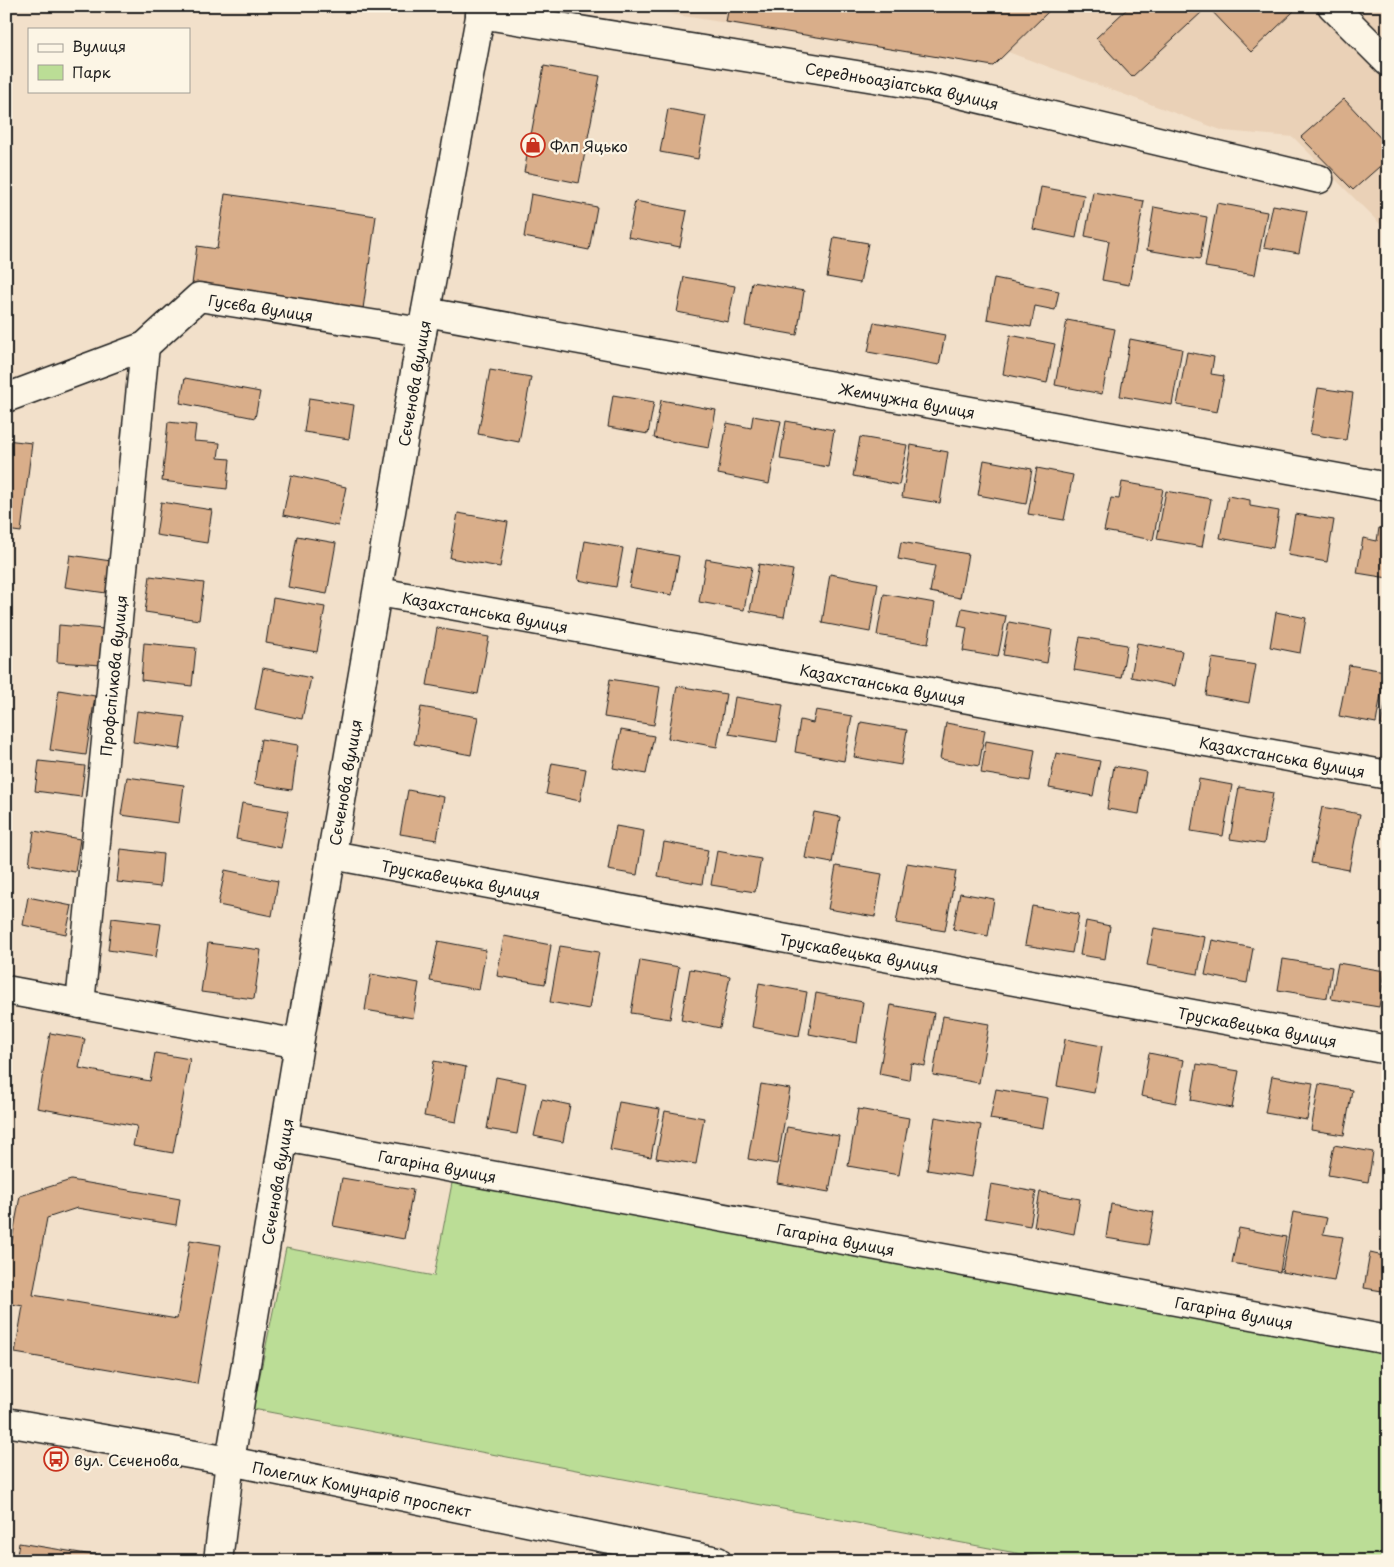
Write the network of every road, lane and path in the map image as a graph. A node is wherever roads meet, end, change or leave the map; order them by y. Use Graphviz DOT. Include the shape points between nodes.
graph roads {
  1 [pos="556,6"];
  2 [pos="1337,8"];
  3 [pos="481,10"];
  4 [pos="532,24"];
  5 [pos="1388,62"];
  6 [pos="1318,179"];
  7 [pos="424,322"];
  8 [pos="144,346"];
  9 [pos="6,398"];
  10 [pos="1388,487"];
  11 [pos="378,592"];
  12 [pos="1388,775"];
  13 [pos="332,855"];
  14 [pos="6,990"];
  15 [pos="80,1004"];
  16 [pos="299,1044"];
  17 [pos="1388,1050"];
  18 [pos="284,1137"];
  19 [pos="1388,1340"];
  20 [pos="6,1422"];
  21 [pos="230,1461"];
  22 [pos="218,1561"];
  23 [pos="718,1561"];
  1 -- 4 [label="street"];
  2 -- 5 [label="street"];
  3 -- 4 [label="street, Середньоазіатська вулиця"];
  3 -- 7 [label="street, Сєченова вулиця"];
  4 -- 6 [label="street, Середньоазіатська вулиця" via="930,87"];
  7 -- 8 [label="street, Гусєва вулиця" via="199,297"];
  7 -- 10 [label="street, Жемчужна вулиця"];
  7 -- 11 [label="street, Сєченова вулиця"];
  8 -- 9 [label="street, Гусєва вулиця"];
  8 -- 15 [label="street, Профспілкова вулиця"];
  11 -- 12 [label="street, Казахстанська вулиця"];
  11 -- 13 [label="street, Сєченова вулиця"];
  13 -- 16 [label="street, Сєченова вулиця"];
  13 -- 17 [label="street, Трускавецька вулиця"];
  14 -- 15 [label="street"];
  15 -- 16 [label="street"];
  16 -- 18 [label="street, Сєченова вулиця"];
  18 -- 19 [label="street, Гагаріна вулиця"];
  18 -- 21 [label="street, Сєченова вулиця"];
  20 -- 21 [label="street, Полеглих Комунарів проспект"];
  21 -- 22 [label="street, Сєченова вулиця"];
  21 -- 23 [label="street, Полеглих Комунарів проспект"];
}
